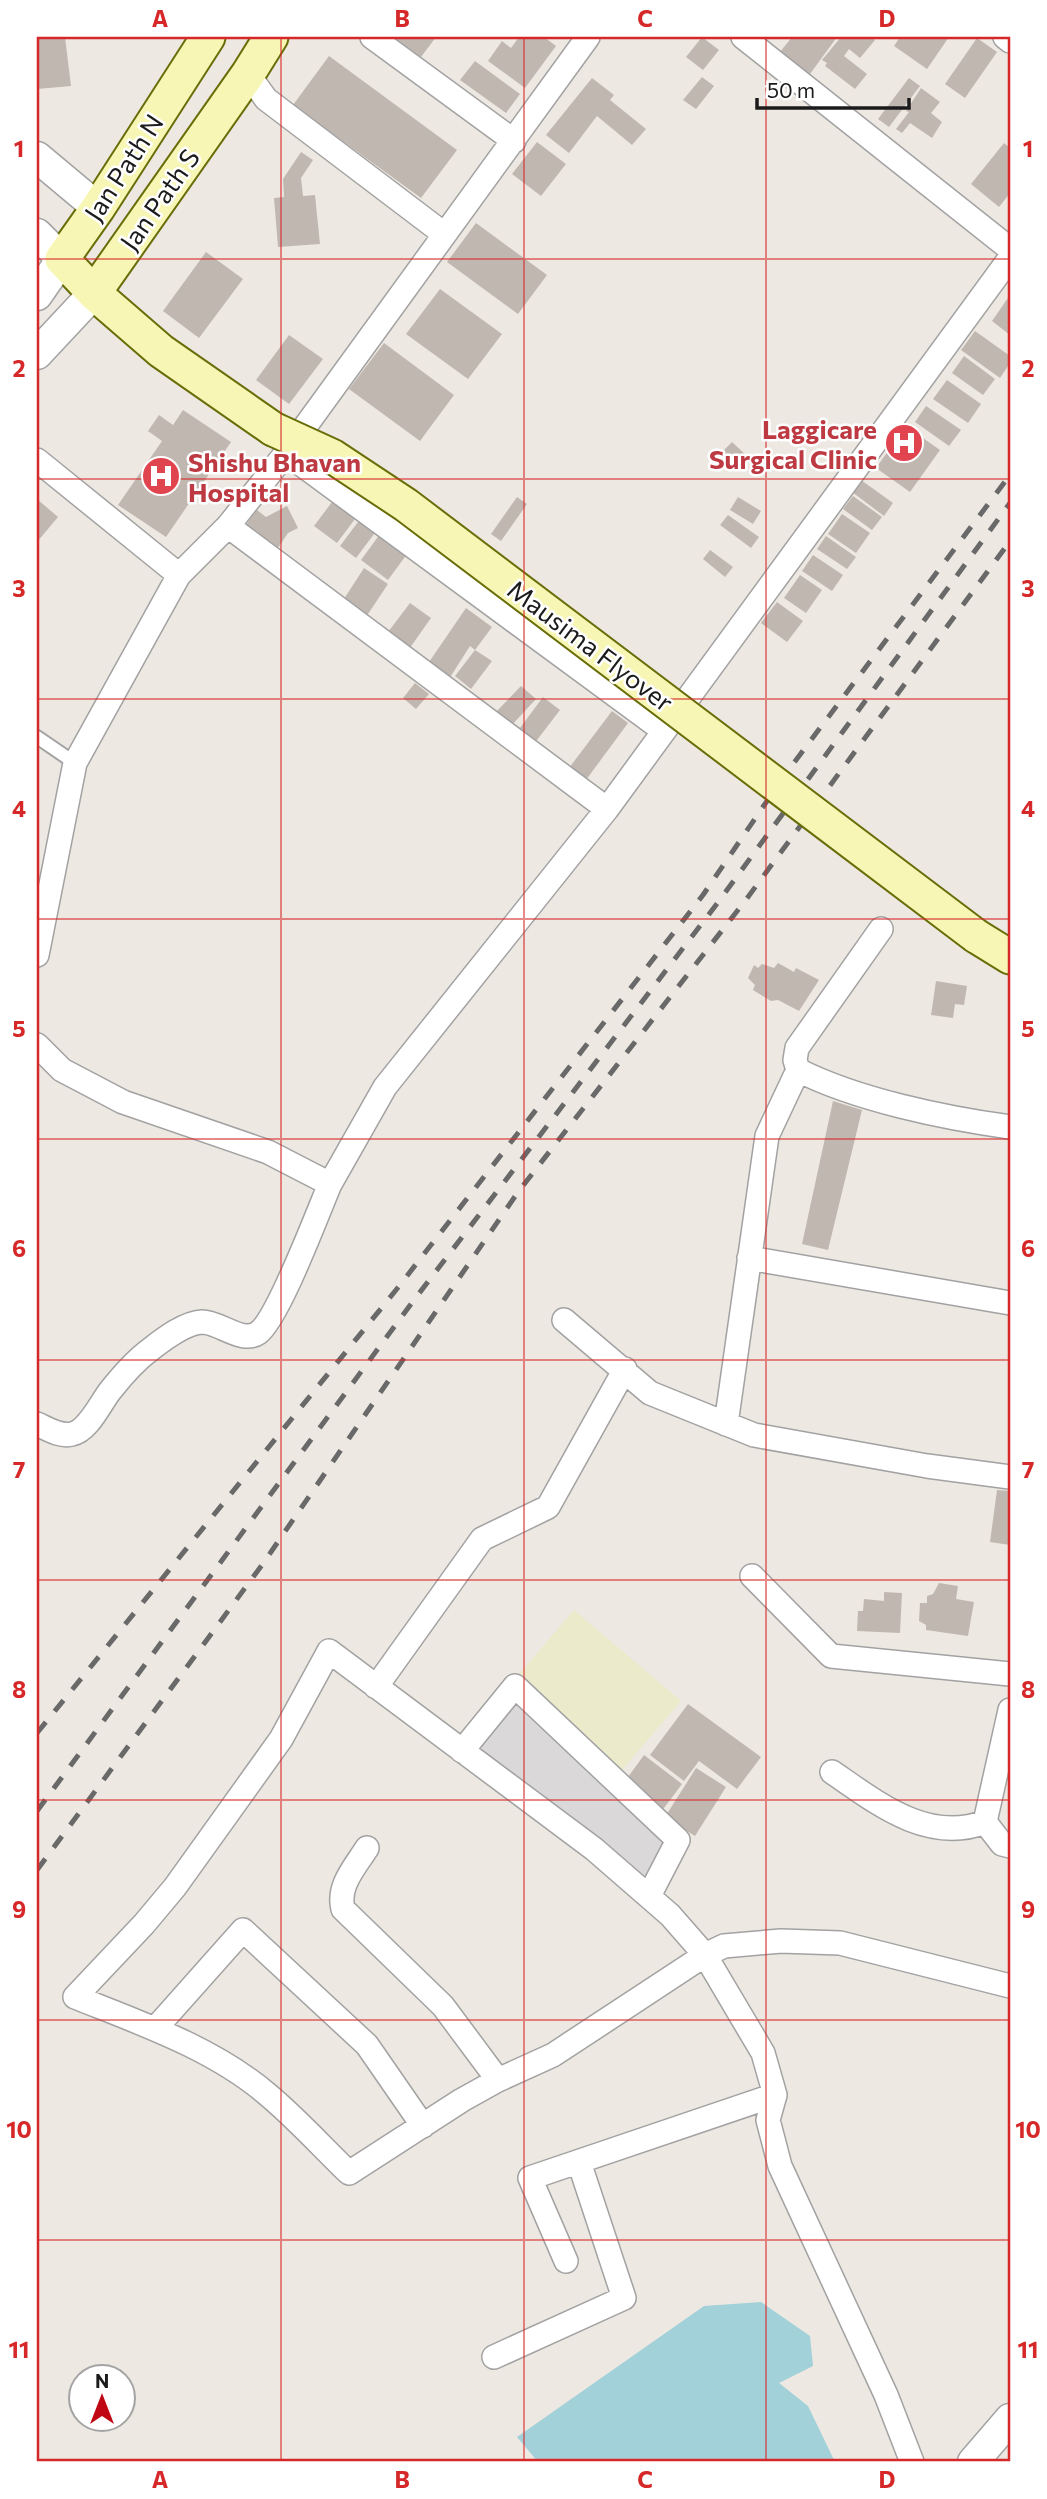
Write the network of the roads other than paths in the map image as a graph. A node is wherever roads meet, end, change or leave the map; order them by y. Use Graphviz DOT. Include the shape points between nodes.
graph roads {
  1 [pos="271,37"];
  2 [pos="372,37"];
  3 [pos="588,37"];
  4 [pos="743,37"];
  5 [pos="1005,37"];
  6 [pos="199,40"];
  7 [pos="1010,41"];
  8 [pos="248,74"];
  9 [pos="514,141"];
  10 [pos="37,157"];
  11 [pos="98,208"];
  12 [pos="37,234"];
  13 [pos="134,234"];
  14 [pos="444,234"];
  15 [pos="1010,249"];
  16 [pos="1010,258"];
  17 [pos="62,259"];
  18 [pos="94,293"];
  19 [pos="37,295"];
  20 [pos="37,354"];
  21 [pos="279,441"];
  22 [pos="37,460"];
  23 [pos="228,526"];
  24 [pos="179,575"];
  25 [pos="664,731"];
  26 [pos="37,737"];
  27 [pos="75,763"];
  28 [pos="607,809"];
  29 [pos="881,929"];
  30 [pos="37,955"];
  31 [pos="1010,957"];
  32 [pos="38,1055"];
  33 [pos="798,1070"];
  34 [pos="1010,1127"];
  35 [pos="330,1184"];
  36 [pos="749,1258"];
  37 [pos="1010,1303"];
  38 [pos="564,1320"];
  39 [pos="625,1369"];
  40 [pos="37,1424"];
  41 [pos="726,1424"];
  42 [pos="1010,1477"];
  43 [pos="752,1576"];
  44 [pos="1010,1674"];
  45 [pos="376,1686"];
  46 [pos="1010,1710"];
  47 [pos="462,1751"];
  48 [pos="832,1772"];
  49 [pos="985,1822"];
  50 [pos="1010,1846"];
  51 [pos="367,1849"];
  52 [pos="649,1896"];
  53 [pos="705,1955"];
  54 [pos="1010,1986"];
  55 [pos="155,2028"];
  56 [pos="498,2080"];
  57 [pos="775,2095"];
  58 [pos="423,2126"];
  59 [pos="579,2162"];
  60 [pos="566,2261"];
  61 [pos="494,2357"];
  62 [pos="1010,2419"];
  63 [pos="912,2462"];
  64 [pos="973,2462"];
  1 -- 8 [label="main road, Jan Path S"];
  2 -- 9 [label="street"];
  3 -- 9 [label="street"];
  4 -- 15 [label="street"];
  5 -- 7 [label="street"];
  6 -- 11 [label="main road, Jan Path N"];
  8 -- 13 [label="main road, Jan Path S"];
  8 -- 14 [label="street" via="266,99"];
  9 -- 14 [label="street"];
  10 -- 11 [label="street"];
  11 -- 13 [label="main road"];
  11 -- 17 [label="main road, Jan Path N"];
  12 -- 17 [label="street"];
  13 -- 18 [label="main road, Jan Path S"];
  14 -- 21 [label="street"];
  16 -- 25 [label="street"];
  17 -- 18 [label="main road, Mausima Flyover"];
  17 -- 19 [label="street, Jan Path N"];
  18 -- 20 [label="street, Jan Path S"];
  18 -- 21 [label="main road, Mausima Flyover"];
  21 -- 23 [label="street"];
  21 -- 25 [label="street"];
  21 -- 31 [label="main road, Mausima Flyover, bridge" via="332,456 406,505 976,936"];
  22 -- 24 [label="street"];
  23 -- 24 [label="street"];
  23 -- 28 [label="street"];
  24 -- 27 [label="street"];
  25 -- 28 [label="street"];
  26 -- 27 [label="lane"];
  27 -- 30 [label="street"];
  28 -- 35 [label="street" via="386,1087"];
  29 -- 33 [label="street" via="797,1048"];
  32 -- 35 [label="street" via="123,1102 268,1152"];
  33 -- 34 [label="street" via="871,1098"];
  33 -- 36 [label="street" via="767,1136"];
  35 -- 40 [label="street" via="286,1286 259,1332 238,1335 205,1322 190,1324 149,1350 75,1434 64,1436"];
  36 -- 37 [label="street"];
  36 -- 41 [label="street"];
  38 -- 39 [label="street"];
  39 -- 41 [label="street" via="650,1393"];
  39 -- 45 [label="street" via="548,1507 482,1539"];
  41 -- 42 [label="street" via="754,1435"];
  43 -- 44 [label="street" via="831,1656"];
  45 -- 47 [label="street"];
  45 -- 55 [label="street" via="329,1651 281,1739 175,1887 75,1997"];
  46 -- 49 [label="street"];
  47 -- 52 [label="street"];
  47 -- 52 [label="street" via="515,1686 678,1840"];
  48 -- 49 [label="street" via="880,1805 928,1827 966,1828"];
  49 -- 50 [label="street" via="1002,1844"];
  51 -- 56 [label="street" via="344,1885 343,1909 443,2006"];
  52 -- 53 [label="street"];
  53 -- 54 [label="street" via="724,1946 781,1941 840,1943"];
  53 -- 56 [label="street" via="552,2055"];
  53 -- 57 [label="street" via="763,2053"];
  55 -- 58 [label="street" via="209,2054 266,2093 349,2173"];
  55 -- 58 [label="street" via="243,1930 368,2045"];
  56 -- 58 [label="street"];
  57 -- 59 [label="street"];
  57 -- 63 [label="street" via="768,2120 780,2166 886,2395"];
  59 -- 60 [label="street" via="530,2178"];
  59 -- 61 [label="street" via="624,2298"];
  62 -- 64 [label="street"];
}
